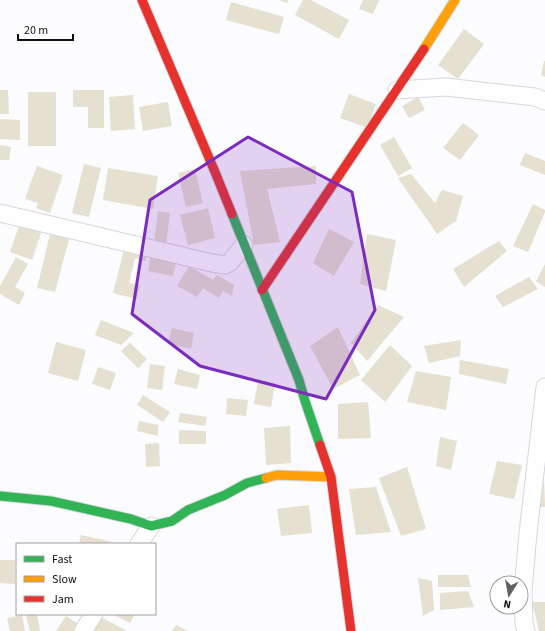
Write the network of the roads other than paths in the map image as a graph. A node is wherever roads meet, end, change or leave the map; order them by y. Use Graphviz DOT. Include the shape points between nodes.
graph roads {
  1 [pos="142,0"];
  2 [pos="455,0"];
  3 [pos="397,90"];
  4 [pos="545,101"];
  5 [pos="0,213"];
  6 [pos="244,245"];
  7 [pos="262,290"];
  8 [pos="545,387"];
  9 [pos="331,477"];
  10 [pos="0,496"];
  11 [pos="151,526"];
  12 [pos="140,543"];
  13 [pos="93,615"];
  14 [pos="83,631"];
  15 [pos="351,631"];
  16 [pos="526,631"];
  1 -- 6 [label="street"];
  2 -- 3 [label="street"];
  3 -- 4 [label="street" via="446,87 535,97"];
  3 -- 7 [label="street"];
  5 -- 6 [label="street" via="224,265 230,262"];
  6 -- 7 [label="street"];
  7 -- 9 [label="street" via="300,380"];
  8 -- 16 [label="street" via="522,591"];
  9 -- 11 [label="street" via="277,475 247,483 188,510 172,521"];
  9 -- 15 [label="street"];
  10 -- 11 [label="street" via="51,501"];
  11 -- 12 [label="street"];
  13 -- 14 [label="street"];
}
